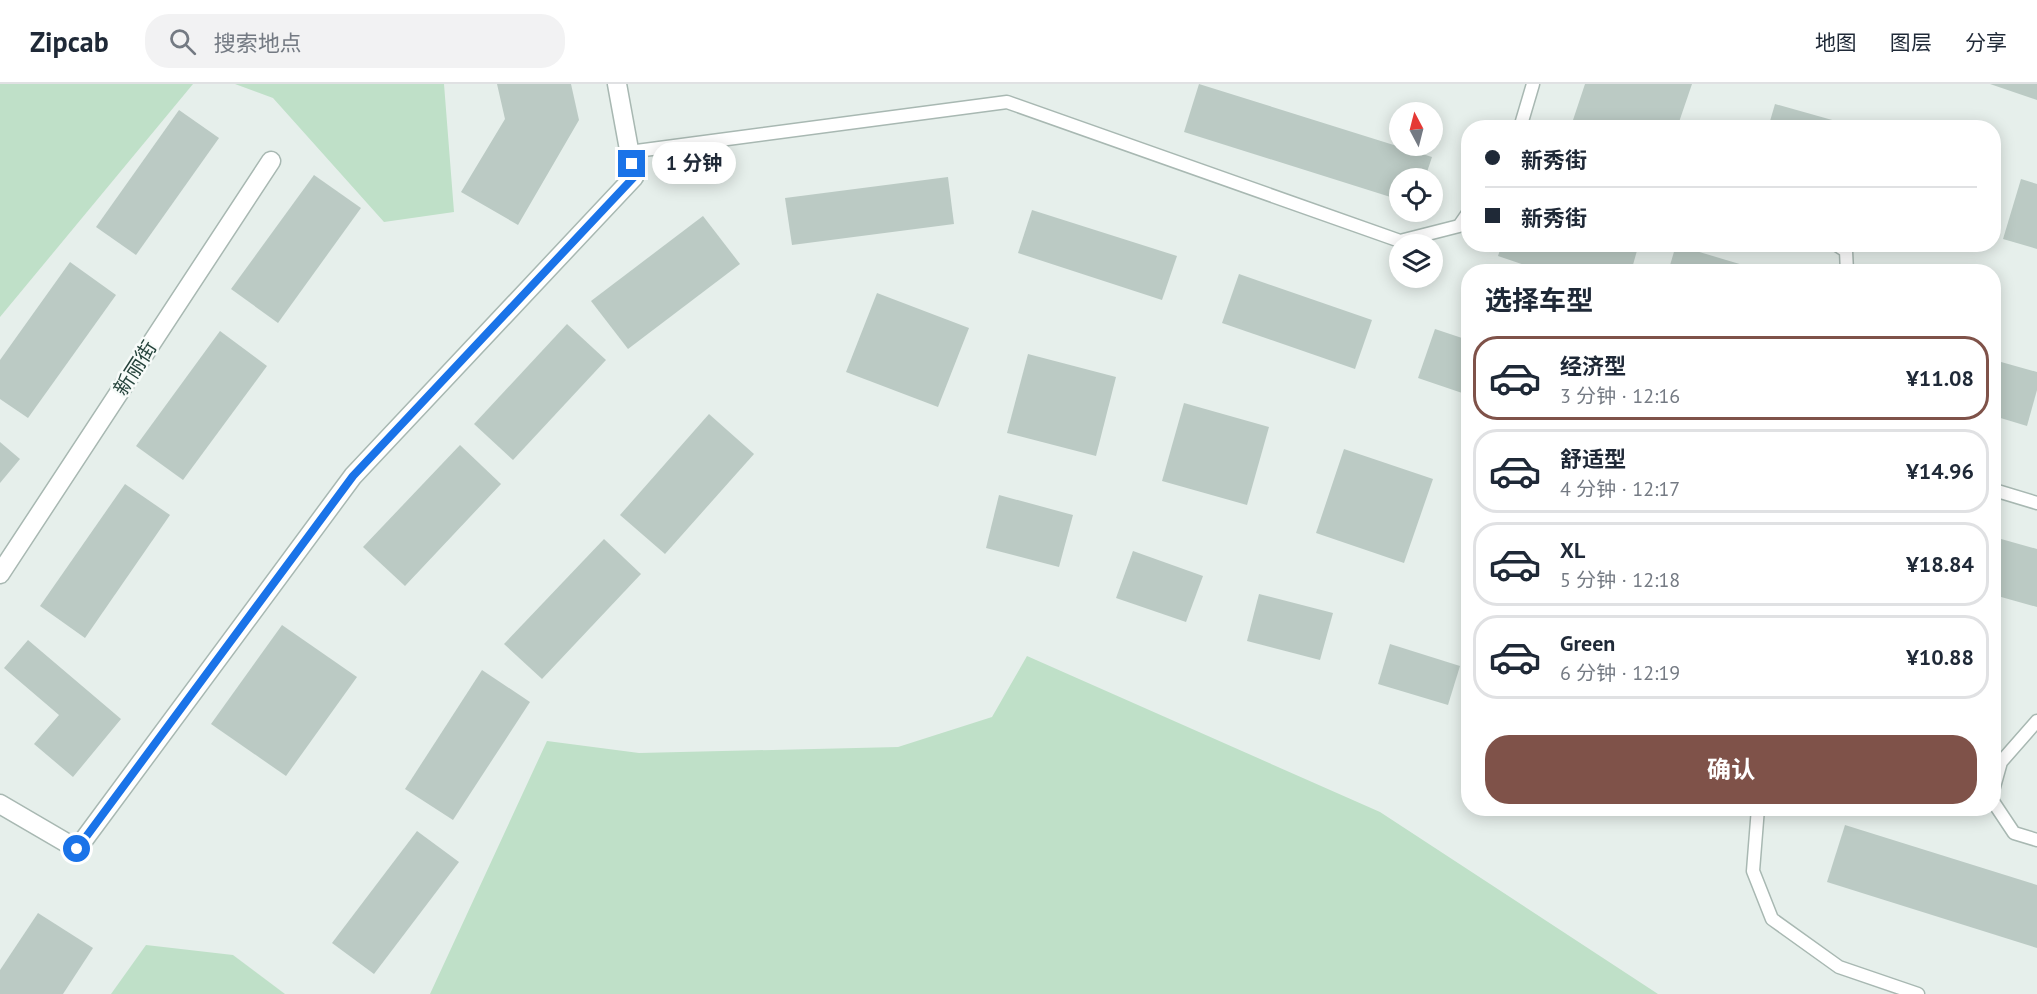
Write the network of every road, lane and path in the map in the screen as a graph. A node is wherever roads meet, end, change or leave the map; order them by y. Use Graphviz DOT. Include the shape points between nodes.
graph roads {
  1 [pos="617,84"];
  2 [pos="1533,84"];
  3 [pos="1522,120"];
  4 [pos="629,152"];
  5 [pos="271,161"];
  6 [pos="1461,223"];
  7 [pos="2001,492"];
  8 [pos="2037,503"];
  9 [pos="0,574"];
  10 [pos="2037,721"];
  11 [pos="2001,762"];
  12 [pos="0,804"];
  13 [pos="2001,814"];
  14 [pos="1757,816"];
  15 [pos="2037,840"];
  16 [pos="1918,994"];
  1 -- 4 [label="street"];
  2 -- 3 [label="lane"];
  4 -- 6 [label="lane" via="1007,102 1400,241"];
  4 -- 12 [label="street" via="634,177 353,476 77,849"];
  5 -- 9 [label="street, 新丽街"];
  7 -- 8 [label="lane"];
  10 -- 11 [label="lane"];
  13 -- 15 [label="lane" via="2014,833"];
  14 -- 16 [label="lane" via="1753,872 1772,919 1839,967"];
}
